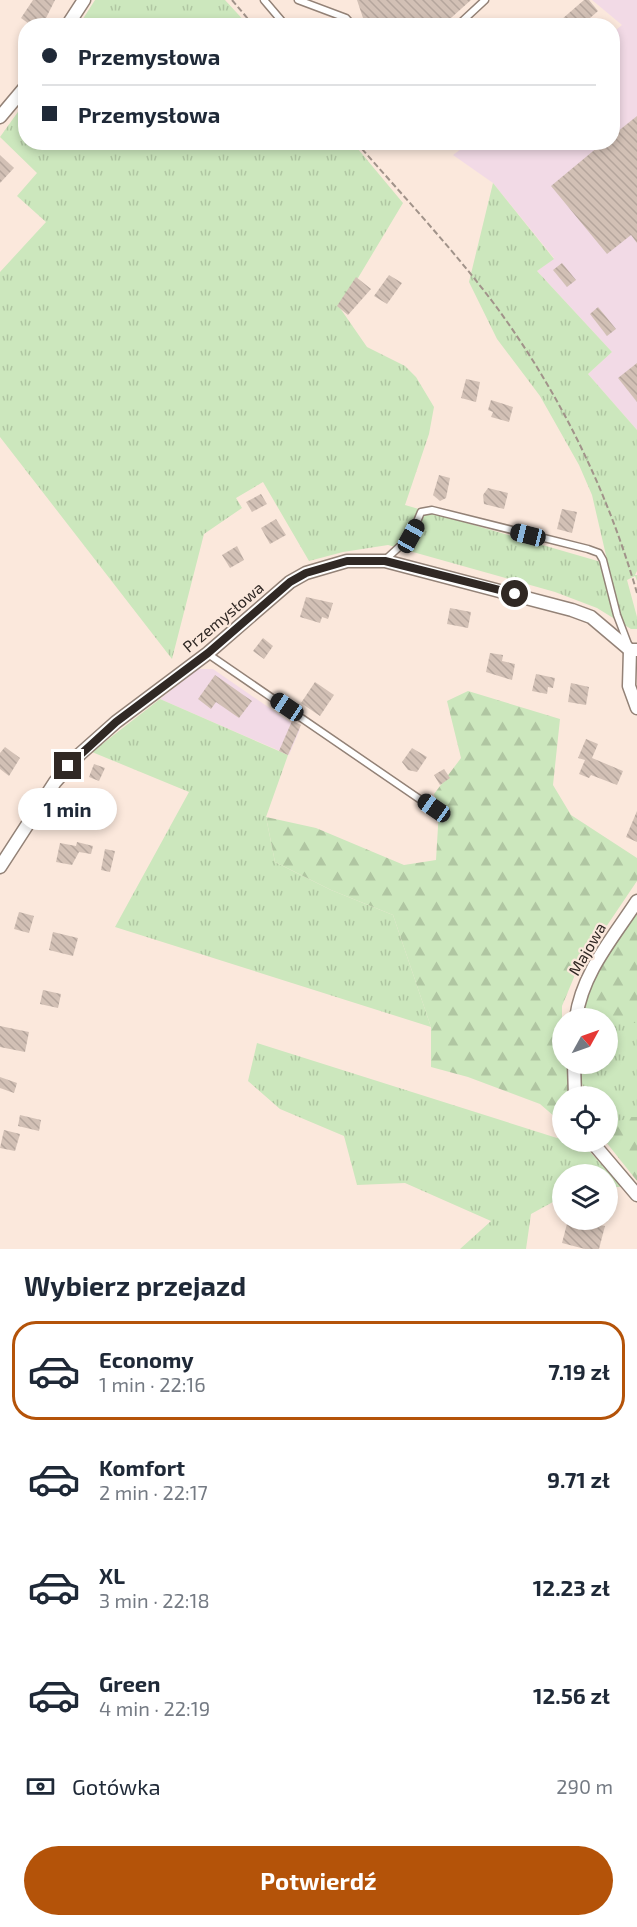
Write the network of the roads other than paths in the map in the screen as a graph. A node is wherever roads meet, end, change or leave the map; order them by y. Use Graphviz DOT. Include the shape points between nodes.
graph roads {
  1 [pos="84,0"];
  2 [pos="264,0"];
  3 [pos="298,0"];
  4 [pos="486,0"];
  5 [pos="72,18"];
  6 [pos="279,18"];
  7 [pos="346,18"];
  8 [pos="466,18"];
  9 [pos="18,96"];
  10 [pos="0,117"];
  11 [pos="385,561"];
  12 [pos="634,650"];
  13 [pos="208,653"];
  14 [pos="637,708"];
  15 [pos="434,808"];
  16 [pos="0,867"];
  17 [pos="637,901"];
  18 [pos="578,1008"];
  19 [pos="600,1152"];
  20 [pos="637,1195"];
  1 -- 5 [label="street"];
  2 -- 6 [label="lane"];
  3 -- 7 [label="lane"];
  4 -- 8 [label="lane"];
  9 -- 10 [label="street"];
  11 -- 12 [label="street, Przemysłowa" via="572,610 591,618"];
  11 -- 12 [label="lane" via="411,536 422,512 432,510 599,553"];
  11 -- 13 [label="street, Przemysłowa" via="347,561 306,573 290,582"];
  12 -- 14 [label="street" via="629,686"];
  13 -- 15 [label="lane"];
  13 -- 16 [label="street, Przemysłowa" via="80,754 56,782"];
  17 -- 18 [label="street, Majowa" via="600,955 583,987"];
  19 -- 20 [label="street"];
}
